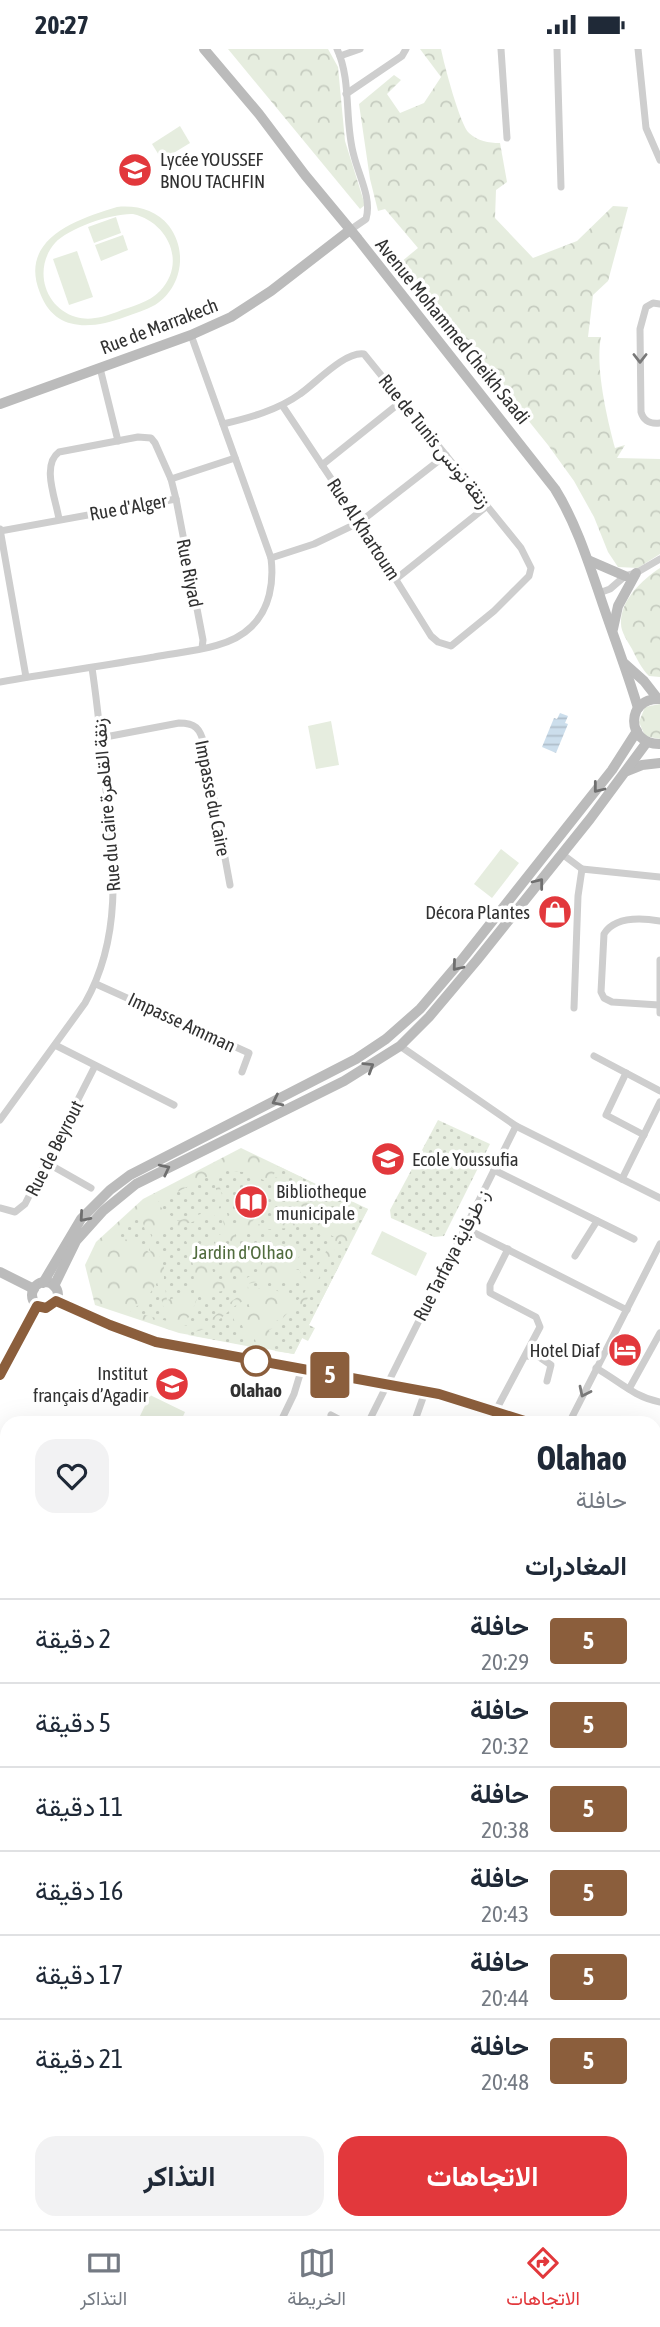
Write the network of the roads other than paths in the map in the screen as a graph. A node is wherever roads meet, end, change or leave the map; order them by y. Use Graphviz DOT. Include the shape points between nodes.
graph roads {
  1 [pos="204,49"];
  2 [pos="360,49"];
  3 [pos="406,49"];
  4 [pos="501,49"];
  5 [pos="557,49"];
  6 [pos="638,49"];
  7 [pos="339,53"];
  8 [pos="346,94"];
  9 [pos="507,138"];
  10 [pos="660,160"];
  11 [pos="561,187"];
  12 [pos="350,230"];
  13 [pos="660,304"];
  14 [pos="191,335"];
  15 [pos="100,368"];
  16 [pos="402,401"];
  17 [pos="0,404"];
  18 [pos="282,405"];
  19 [pos="660,423"];
  20 [pos="223,424"];
  21 [pos="118,441"];
  22 [pos="446,455"];
  23 [pos="235,458"];
  24 [pos="323,465"];
  25 [pos="171,479"];
  26 [pos="176,499"];
  27 [pos="487,506"];
  28 [pos="59,519"];
  29 [pos="360,522"];
  30 [pos="0,530"];
  31 [pos="271,558"];
  32 [pos="660,559"];
  33 [pos="588,560"];
  34 [pos="631,575"];
  35 [pos="396,579"];
  36 [pos="599,593"];
  37 [pos="613,633"];
  38 [pos="451,646"];
  39 [pos="202,648"];
  40 [pos="625,663"];
  41 [pos="92,668"];
  42 [pos="26,677"];
  43 [pos="644,681"];
  44 [pos="0,682"];
  45 [pos="660,683"];
  46 [pos="659,699"];
  47 [pos="638,708"];
  48 [pos="636,731"];
  49 [pos="100,738"];
  50 [pos="647,742"];
  51 [pos="660,744"];
  52 [pos="660,763"];
  53 [pos="627,771"];
  54 [pos="562,854"];
  55 [pos="582,870"];
  56 [pos="660,877"];
  57 [pos="230,885"];
  58 [pos="660,921"];
  59 [pos="660,960"];
  60 [pos="96,984"];
  61 [pos="574,1008"];
  62 [pos="659,1009"];
  63 [pos="55,1045"];
  64 [pos="400,1046"];
  65 [pos="594,1056"];
  66 [pos="95,1066"];
  67 [pos="242,1072"];
  68 [pos="626,1073"];
  69 [pos="660,1091"];
  70 [pos="660,1103"];
  71 [pos="174,1105"];
  72 [pos="0,1120"];
  73 [pos="516,1126"];
  74 [pos="644,1135"];
  75 [pos="47,1163"];
  76 [pos="494,1170"];
  77 [pos="622,1179"];
  78 [pos="91,1188"];
  79 [pos="660,1198"];
  80 [pos="0,1208"];
  81 [pos="597,1221"];
  82 [pos="465,1228"];
  83 [pos="634,1239"];
  84 [pos="660,1244"];
  85 [pos="508,1249"];
  86 [pos="575,1256"];
  87 [pos="0,1272"];
  88 [pos="38,1286"];
  89 [pos="54,1286"];
  90 [pos="56,1301"];
  91 [pos="37,1306"];
  92 [pos="627,1310"];
  93 [pos="660,1333"];
  94 [pos="596,1368"];
  95 [pos="301,1371"];
  96 [pos="0,1375"];
  97 [pos="547,1381"];
  98 [pos="386,1385"];
  99 [pos="629,1389"];
  100 [pos="425,1392"];
  101 [pos="660,1402"];
  102 [pos="497,1413"];
  103 [pos="284,1416"];
  104 [pos="371,1416"];
  105 [pos="416,1416"];
  106 [pos="507,1416"];
  107 [pos="572,1416"];
  1 -- 12 [label="street, Avenue Mohammed Cheikh Saadi"];
  2 -- 7 [label="street"];
  3 -- 8 [label="street"];
  4 -- 9 [label="street"];
  5 -- 11 [label="street"];
  6 -- 10 [label="street" via="646,128"];
  7 -- 8 [label="street"];
  8 -- 12 [label="street" via="351,146 368,208 366,219"];
  12 -- 14 [label="street, Rue de Marrakech" via="263,296"];
  12 -- 33 [label="street, Avenue Mohammed Cheikh Saadi" via="555,489"];
  13 -- 19 [label="street, one-way" via="646,307 640,329 641,412 652,424"];
  14 -- 15 [label="street, Rue de Marrakech"];
  14 -- 20 [label="street"];
  15 -- 17 [label="street, Rue de Marrakech"];
  15 -- 21 [label="street"];
  16 -- 18 [label="street, Rue de Tunis زنقة تونس" via="371,360 359,353"];
  16 -- 22 [label="street, Rue de Tunis زنقة تونس"];
  16 -- 24 [label="street"];
  18 -- 20 [label="street, Rue de Tunis زنقة تونس"];
  18 -- 24 [label="street, Rue Al Khartoum"];
  20 -- 23 [label="street"];
  21 -- 25 [label="street, Rue d'Alger" via="153,440"];
  21 -- 28 [label="street, Rue d'Alger" via="54,456 50,473"];
  22 -- 27 [label="street, Rue de Tunis زنقة تونس"];
  22 -- 29 [label="street"];
  23 -- 25 [label="street, Rue d'Alger"];
  23 -- 31 [label="street"];
  24 -- 29 [label="street, Rue Al Khartoum"];
  25 -- 26 [label="street, Rue d'Alger"];
  26 -- 28 [label="street, Rue d'Alger"];
  26 -- 39 [label="street, Rue Riyad"];
  27 -- 35 [label="street"];
  27 -- 38 [label="street, Rue de Tunis زنقة تونس" via="521,548 530,572 494,611"];
  28 -- 30 [label="street, Rue d'Alger"];
  29 -- 31 [label="street"];
  29 -- 35 [label="street, Rue Al Khartoum"];
  30 -- 42 [label="street"];
  31 -- 39 [label="street" via="273,576 262,613 251,628 224,643"];
  32 -- 34 [label="street"];
  33 -- 34 [label="street"];
  33 -- 36 [label="street, Avenue Mohammed Cheikh Saadi"];
  34 -- 36 [label="street"];
  34 -- 37 [label="street"];
  35 -- 38 [label="street, Rue Al Khartoum" via="431,636"];
  36 -- 37 [label="street, Avenue Mohammed Cheikh Saadi"];
  37 -- 40 [label="street, Avenue Mohammed Cheikh Saadi"];
  39 -- 41 [label="street"];
  40 -- 43 [label="street, Avenue Mohammed Cheikh Saadi"];
  40 -- 47 [label="street, Avenue Mohammed Cheikh Saadi"];
  41 -- 42 [label="street"];
  41 -- 49 [label="street, Rue du Caire زنقة القاهرة"];
  42 -- 44 [label="street"];
  43 -- 45 [label="street"];
  43 -- 46 [label="street, Avenue Mohammed Cheikh Saadi"];
  46 -- 47 [label="street"];
  47 -- 48 [label="street"];
  48 -- 50 [label="street"];
  48 -- 88 [label="street, one-way" via="612,770 420,1009 356,1059 130,1175 81,1219"];
  49 -- 57 [label="street, Impasse du Caire" via="179,723 197,726"];
  49 -- 60 [label="street, Rue du Caire زنقة القاهرة" via="115,889 108,946"];
  50 -- 51 [label="street"];
  50 -- 53 [label="street"];
  52 -- 53 [label="street"];
  53 -- 54 [label="street"];
  54 -- 55 [label="street"];
  64 -- 54 [label="street, one-way"];
  55 -- 56 [label="street"];
  55 -- 61 [label="street"];
  58 -- 62 [label="street" via="616,921 608,928 601,992 612,1002"];
  59 -- 62 [label="street"];
  60 -- 63 [label="street, Rue du Caire زنقة القاهرة"];
  60 -- 67 [label="street, Impasse Amman" via="249,1053"];
  63 -- 66 [label="street"];
  63 -- 72 [label="street, Rue du Caire زنقة القاهرة"];
  64 -- 73 [label="street"];
  89 -- 64 [label="street, one-way" via="76,1241 136,1184 334,1087"];
  65 -- 68 [label="street"];
  66 -- 71 [label="street"];
  66 -- 75 [label="street, Rue de Beyrout"];
  68 -- 69 [label="street"];
  68 -- 74 [label="street" via="606,1115"];
  70 -- 74 [label="street"];
  73 -- 76 [label="street, Rue Tarfaya ز. طرفاية"];
  73 -- 77 [label="street"];
  74 -- 77 [label="street"];
  75 -- 78 [label="street"];
  75 -- 80 [label="street, Rue de Beyrout" via="21,1209 9,1212"];
  76 -- 81 [label="street"];
  76 -- 82 [label="street, Rue Tarfaya ز. طرفاية"];
  77 -- 79 [label="street"];
  81 -- 83 [label="street"];
  81 -- 86 [label="street"];
  82 -- 85 [label="street"];
  82 -- 98 [label="street, Rue Tarfaya ز. طرفاية"];
  84 -- 92 [label="street"];
  85 -- 92 [label="street"];
  85 -- 102 [label="street" via="489,1290 494,1297 537,1317 540,1327"];
  87 -- 88 [label="street"];
  88 -- 89 [label="street"];
  88 -- 91 [label="street" via="32,1295"];
  89 -- 90 [label="street"];
  90 -- 91 [label="street" via="46,1308"];
  90 -- 95 [label="street" via="156,1342"];
  91 -- 96 [label="street"];
  92 -- 94 [label="street"];
  93 -- 99 [label="street"];
  94 -- 99 [label="street"];
  94 -- 107 [label="street, one-way"];
  95 -- 98 [label="street"];
  95 -- 103 [label="street"];
  97 -- 102 [label="street" via="551,1365 532,1352"];
  98 -- 100 [label="street"];
  98 -- 104 [label="street, Rue Tarfaya ز. طرفاية"];
  99 -- 101 [label="street" via="643,1399"];
  100 -- 102 [label="street"];
  100 -- 105 [label="street"];
  102 -- 106 [label="street"];
}
